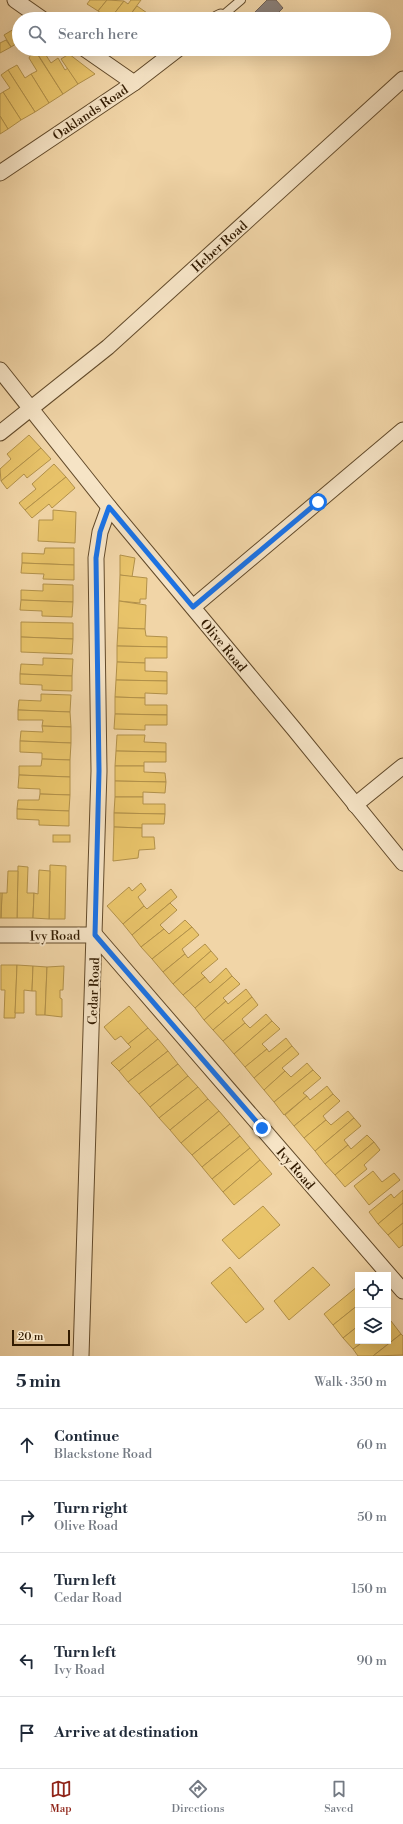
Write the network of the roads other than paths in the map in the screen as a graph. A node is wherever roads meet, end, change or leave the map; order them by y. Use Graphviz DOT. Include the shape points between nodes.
graph roads {
  1 [pos="15,0"];
  2 [pos="241,0"];
  3 [pos="32,12"];
  4 [pos="226,12"];
  5 [pos="95,56"];
  6 [pos="169,56"];
  7 [pos="403,78"];
  8 [pos="134,83"];
  9 [pos="0,173"];
  10 [pos="0,370"];
  11 [pos="30,407"];
  12 [pos="403,430"];
  13 [pos="0,433"];
  14 [pos="109,507"];
  15 [pos="193,607"];
  16 [pos="403,766"];
  17 [pos="355,804"];
  18 [pos="403,863"];
  19 [pos="95,935"];
  20 [pos="0,936"];
  21 [pos="403,1291"];
  22 [pos="81,1356"];
  1 -- 3 [label="street"];
  2 -- 4 [label="lane"];
  5 -- 8 [label="street"];
  6 -- 8 [label="street, Oaklands Road"];
  7 -- 11 [label="street, Heber Road" via="108,347"];
  8 -- 9 [label="street, Oaklands Road"];
  10 -- 11 [label="street, Olive Road"];
  11 -- 13 [label="street, Heber Road"];
  11 -- 14 [label="street, Olive Road"];
  12 -- 15 [label="street"];
  14 -- 15 [label="street, Olive Road"];
  14 -- 19 [label="street, Cedar Road" via="100,532 96,558 99,771"];
  15 -- 17 [label="street, Olive Road"];
  16 -- 17 [label="street"];
  17 -- 18 [label="street, Olive Road"];
  19 -- 20 [label="street, Ivy Road"];
  19 -- 21 [label="street, Ivy Road"];
  19 -- 22 [label="street, Cedar Road"];
}
